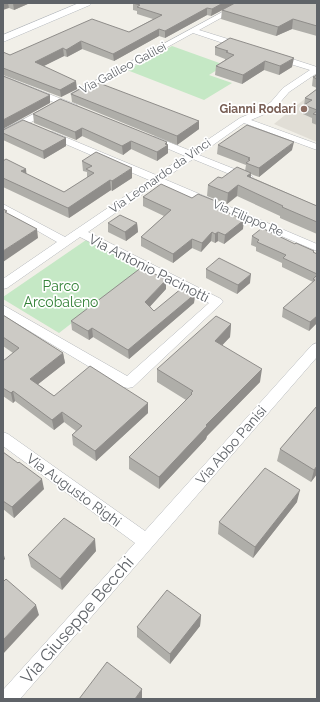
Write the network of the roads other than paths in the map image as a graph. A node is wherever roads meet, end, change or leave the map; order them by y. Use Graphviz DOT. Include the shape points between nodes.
graph roads {
  1 [pos="87,3"];
  2 [pos="244,3"];
  3 [pos="193,30"];
  4 [pos="6,36"];
  5 [pos="252,49"];
  6 [pos="266,54"];
  7 [pos="317,69"];
  8 [pos="3,79"];
  9 [pos="61,102"];
  10 [pos="83,111"];
  11 [pos="242,120"];
  12 [pos="24,123"];
  13 [pos="3,134"];
  14 [pos="142,135"];
  15 [pos="317,147"];
  16 [pos="191,155"];
  17 [pos="156,179"];
  18 [pos="260,183"];
  19 [pos="3,207"];
  20 [pos="79,232"];
  21 [pos="65,242"];
  22 [pos="317,248"];
  23 [pos="3,285"];
  24 [pos="3,309"];
  25 [pos="317,348"];
  26 [pos="3,438"];
  27 [pos="146,541"];
  28 [pos="8,699"];
  1 -- 4 [label="street"];
  2 -- 3 [label="street, Via Galileo Galilei"];
  3 -- 5 [label="street"];
  3 -- 9 [label="street, Via Galileo Galilei"];
  6 -- 7 [label="street"];
  7 -- 11 [label="street" via="286,90 288,102 269,116"];
  8 -- 9 [label="street"];
  9 -- 10 [label="street"];
  9 -- 12 [label="street, Via Galileo Galilei"];
  11 -- 15 [label="street"];
  11 -- 16 [label="street, Via Leonardo da Vinci"];
  12 -- 13 [label="street, Via Galileo Galilei"];
  12 -- 17 [label="street, Via Filippo Re"];
  14 -- 16 [label="street"];
  16 -- 17 [label="street, Via Leonardo da Vinci"];
  16 -- 18 [label="street"];
  17 -- 20 [label="street, Via Leonardo da Vinci"];
  17 -- 22 [label="street, Via Filippo Re"];
  19 -- 21 [label="street"];
  20 -- 21 [label="street, Via Leonardo da Vinci"];
  20 -- 24 [label="street, Via Antonio Pacinotti" via="217,302 128,383"];
  21 -- 23 [label="street, Via Leonardo da Vinci"];
  25 -- 27 [label="street, Via Abbo Panisi"];
  26 -- 27 [label="street, Via Augusto Righi"];
  27 -- 28 [label="street, Via Giuseppe Becchi"];
}
